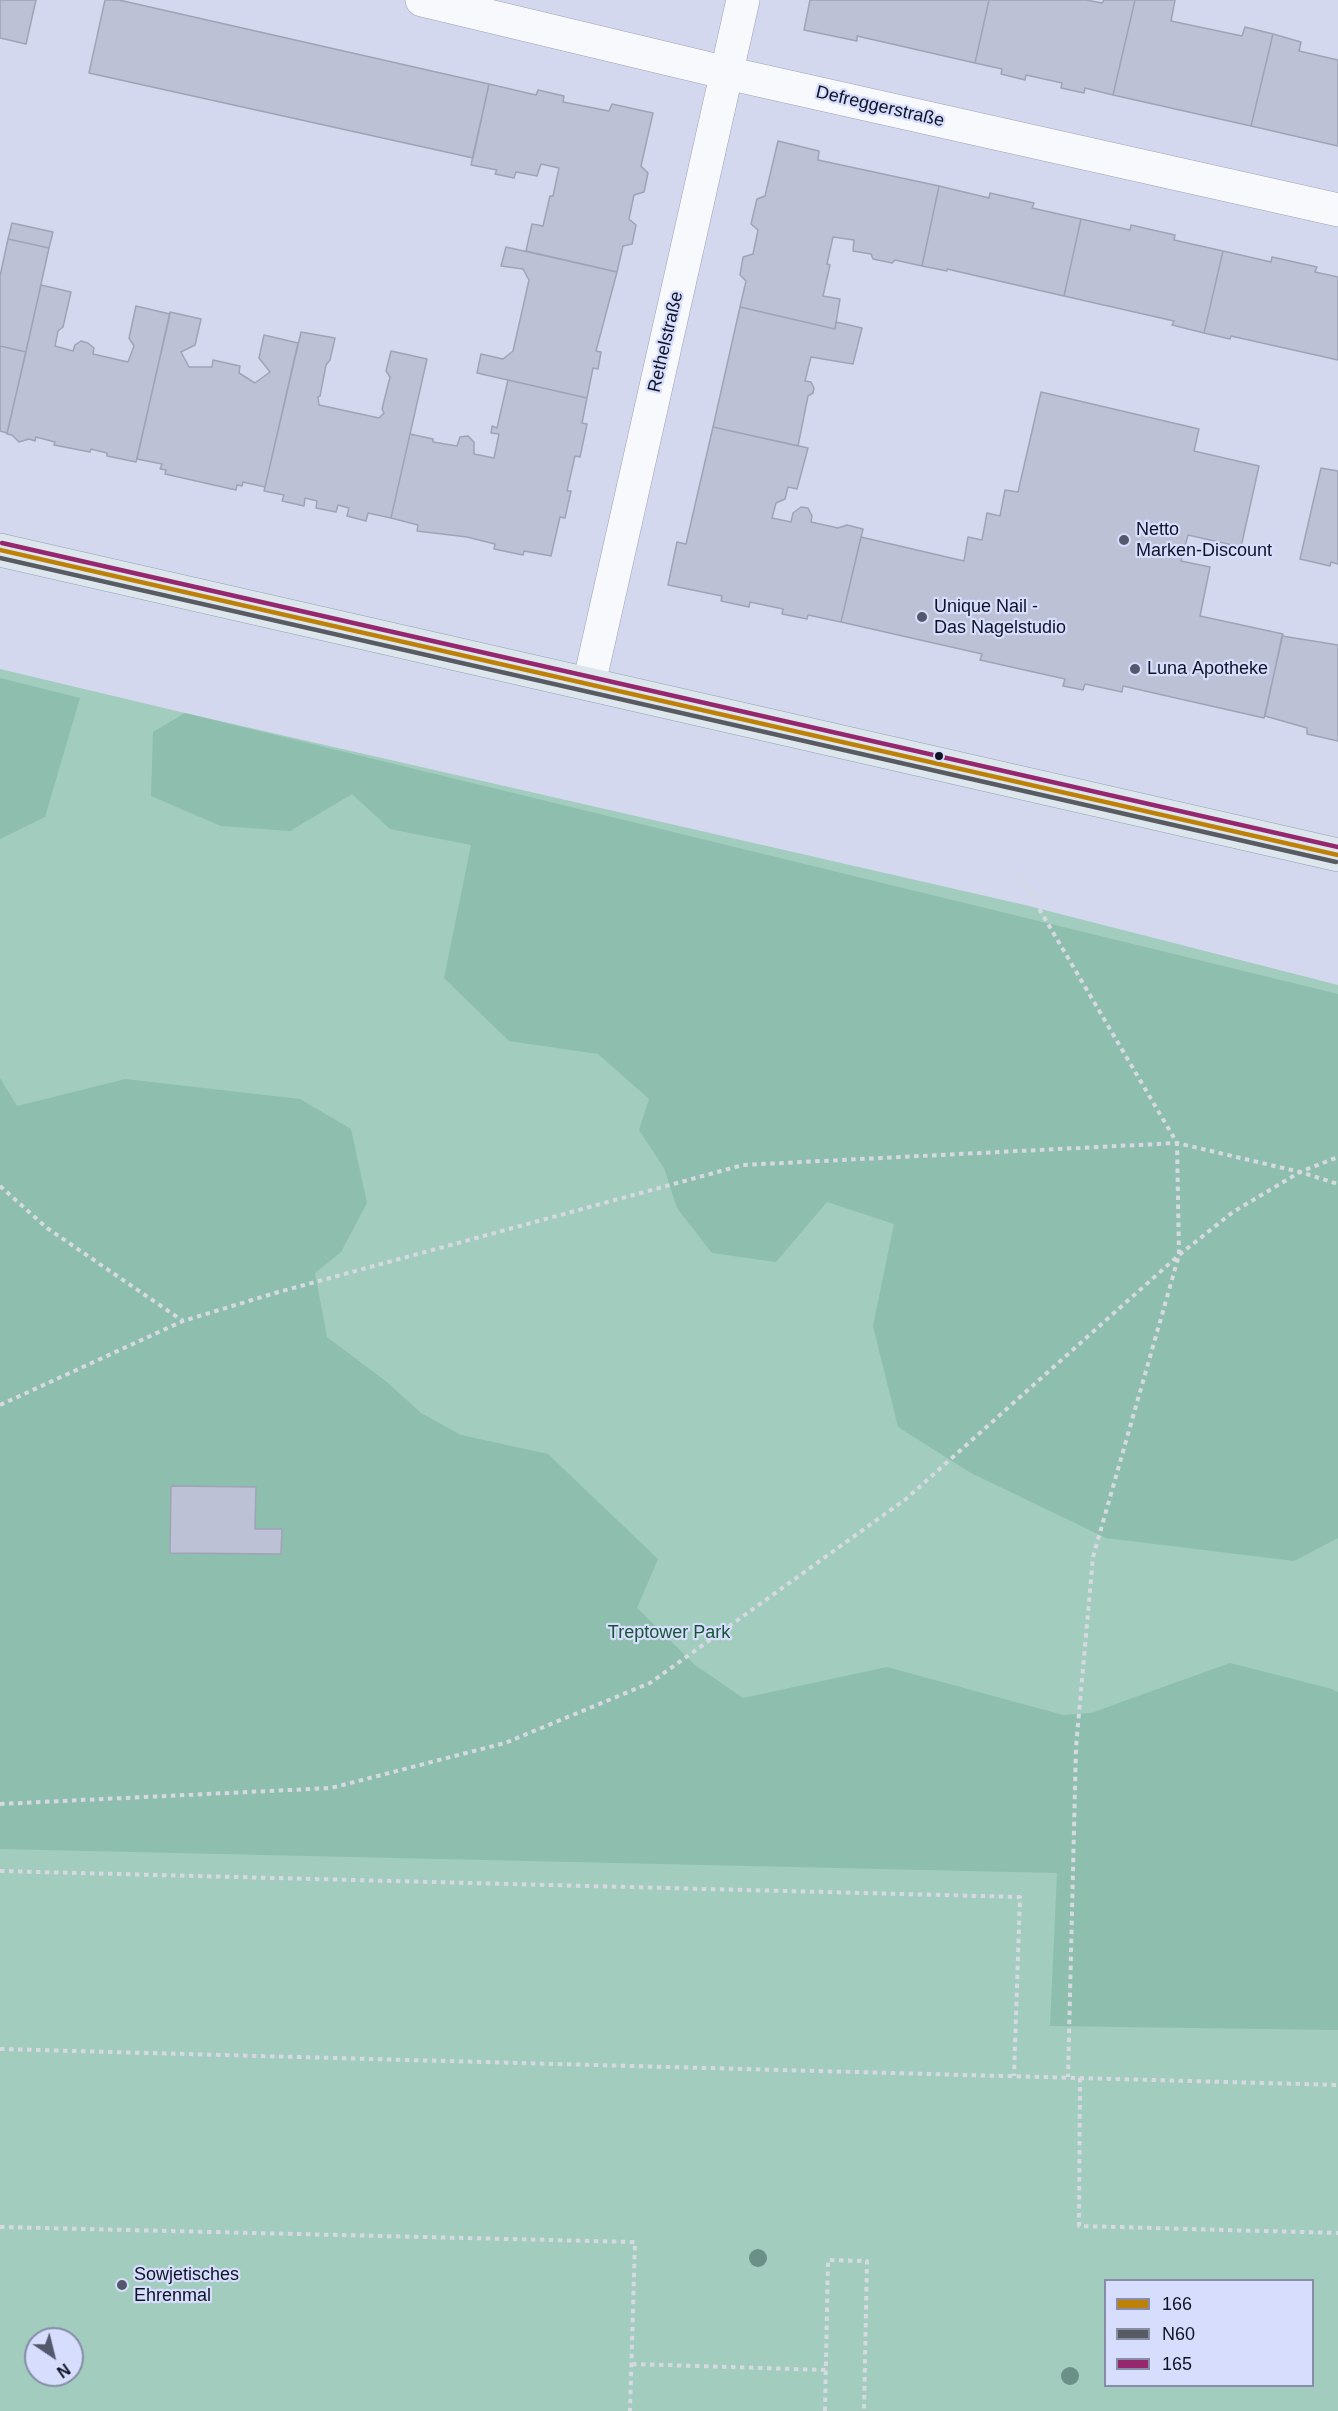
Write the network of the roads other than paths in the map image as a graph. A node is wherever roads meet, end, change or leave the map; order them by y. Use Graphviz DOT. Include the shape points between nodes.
graph roads {
  1 [pos="422,0"];
  2 [pos="743,0"];
  3 [pos="727,73"];
  4 [pos="1338,210"];
  5 [pos="0,550"];
  6 [pos="589,684"];
  7 [pos="1338,855"];
  1 -- 3 [label="street, Defreggerstraße"];
  2 -- 3 [label="street, Rethelstraße"];
  3 -- 4 [label="street, Defreggerstraße"];
  3 -- 6 [label="street, Rethelstraße"];
  5 -- 6 [label="main road"];
  6 -- 7 [label="main road"];
}
